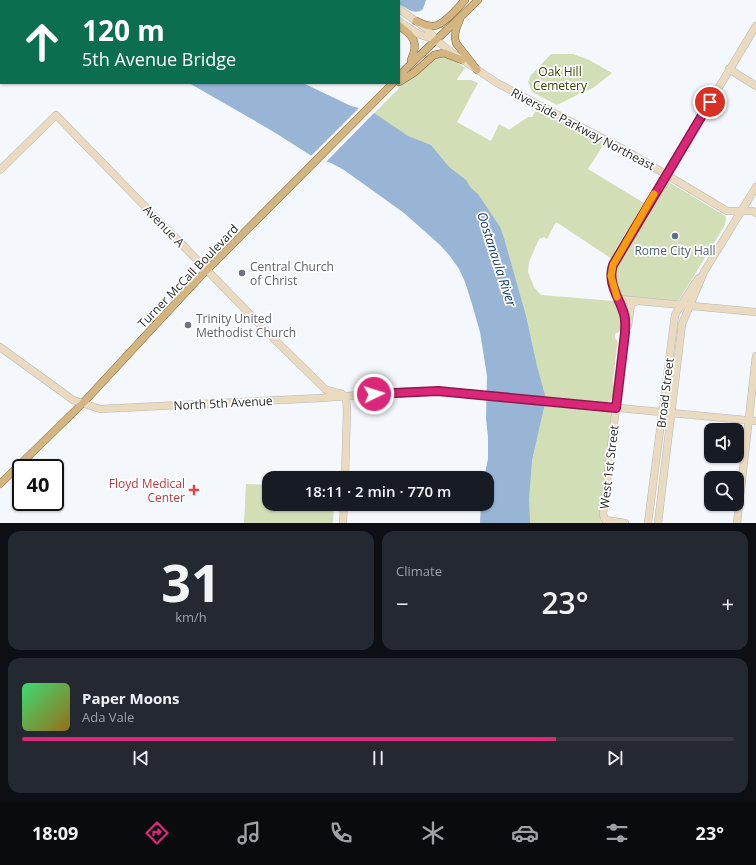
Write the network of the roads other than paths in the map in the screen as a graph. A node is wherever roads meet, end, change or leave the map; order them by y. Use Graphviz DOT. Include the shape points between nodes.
graph roads {
  1 [pos="465,0"];
  2 [pos="478,0"];
  3 [pos="400,10"];
  4 [pos="461,18"];
  5 [pos="416,21"];
  6 [pos="400,22"];
  7 [pos="756,26"];
  8 [pos="400,27"];
  9 [pos="436,40"];
  10 [pos="462,60"];
  11 [pos="409,66"];
  12 [pos="730,69"];
  13 [pos="477,70"];
  14 [pos="400,75"];
  15 [pos="400,81"];
  16 [pos="392,84"];
  17 [pos="395,84"];
  18 [pos="756,86"];
  19 [pos="385,91"];
  20 [pos="0,170"];
  21 [pos="666,174"];
  22 [pos="756,187"];
  23 [pos="742,210"];
  24 [pos="756,213"];
  25 [pos="207,271"];
  26 [pos="704,272"];
  27 [pos="618,299"];
  28 [pos="637,301"];
  29 [pos="680,305"];
  30 [pos="690,306"];
  31 [pos="735,310"];
  32 [pos="756,312"];
  33 [pos="756,316"];
  34 [pos="625,333"];
  35 [pos="0,347"];
  36 [pos="756,356"];
  37 [pos="346,396"];
  38 [pos="82,403"];
  39 [pos="616,408"];
  40 [pos="662,412"];
  41 [pos="671,413"];
  42 [pos="752,421"];
  43 [pos="344,471"];
  44 [pos="0,484"];
  45 [pos="343,511"];
  46 [pos="342,523"];
  47 [pos="625,523"];
  48 [pos="648,523"];
  49 [pos="658,523"];
  50 [pos="737,523"];
  1 -- 5 [label="main road" via="436,26"];
  2 -- 4 [label="main road"];
  3 -- 5 [label="street, Riverside Parkway Northeast"];
  4 -- 9 [label="main road"];
  4 -- 13 [label="main road" via="454,36 456,43"];
  5 -- 9 [label="street, Riverside Parkway Northeast"];
  6 -- 9 [label="street, Riverside Parkway Northeast" via="418,34"];
  7 -- 12 [label="street, West 1st Street"];
  8 -- 11 [label="main road" via="410,34 415,44"];
  9 -- 10 [label="street, Riverside Parkway Northeast"];
  9 -- 11 [label="main road"];
  10 -- 13 [label="street, Riverside Parkway Northeast"];
  10 -- 15 [label="main road" via="444,53 434,55 415,72"];
  11 -- 14 [label="main road"];
  12 -- 18 [label="street"];
  12 -- 21 [label="street, West 1st Street"];
  13 -- 21 [label="street, Riverside Parkway Northeast"];
  16 -- 19 [label="main road, Turner McCall Boulevard"];
  17 -- 19 [label="main road"];
  19 -- 25 [label="main road, Turner McCall Boulevard"];
  20 -- 25 [label="street, Avenue A" via="56,116"];
  21 -- 23 [label="street, Riverside Parkway Northeast" via="727,211"];
  21 -- 27 [label="street, West 1st Street" via="613,265 611,276"];
  22 -- 23 [label="street, Broad Street"];
  23 -- 24 [label="street, Riverside Parkway Northeast"];
  23 -- 26 [label="street, Broad Street"];
  25 -- 37 [label="street, Avenue A" via="326,390"];
  25 -- 38 [label="main road, Turner McCall Boulevard"];
  26 -- 29 [label="street, Broad Street"];
  26 -- 30 [label="street, Broad Street"];
  27 -- 28 [label="street"];
  27 -- 34 [label="street, West 1st Street" via="625,317"];
  28 -- 29 [label="street"];
  28 -- 34 [label="street" via="631,304"];
  29 -- 30 [label="street"];
  29 -- 40 [label="street, Broad Street" via="675,315"];
  30 -- 31 [label="street"];
  30 -- 41 [label="street, Broad Street" via="682,324"];
  31 -- 32 [label="street"];
  31 -- 33 [label="street"];
  34 -- 39 [label="street, West 1st Street"];
  35 -- 38 [label="street, North 5th Avenue" via="73,400"];
  36 -- 42 [label="street"];
  37 -- 38 [label="street, North 5th Avenue" via="100,408"];
  37 -- 39 [label="street, North 5th Avenue" via="422,391"];
  37 -- 43 [label="street"];
  38 -- 44 [label="main road, Turner McCall Boulevard"];
  39 -- 40 [label="street, North 5th Avenue"];
  39 -- 47 [label="street, West 1st Street" via="603,514 605,520"];
  40 -- 41 [label="street, North 5th Avenue"];
  40 -- 48 [label="street, Broad Street"];
  41 -- 42 [label="street, North 5th Avenue"];
  41 -- 49 [label="street, Broad Street"];
  42 -- 50 [label="street"];
  45 -- 46 [label="street"];
}
